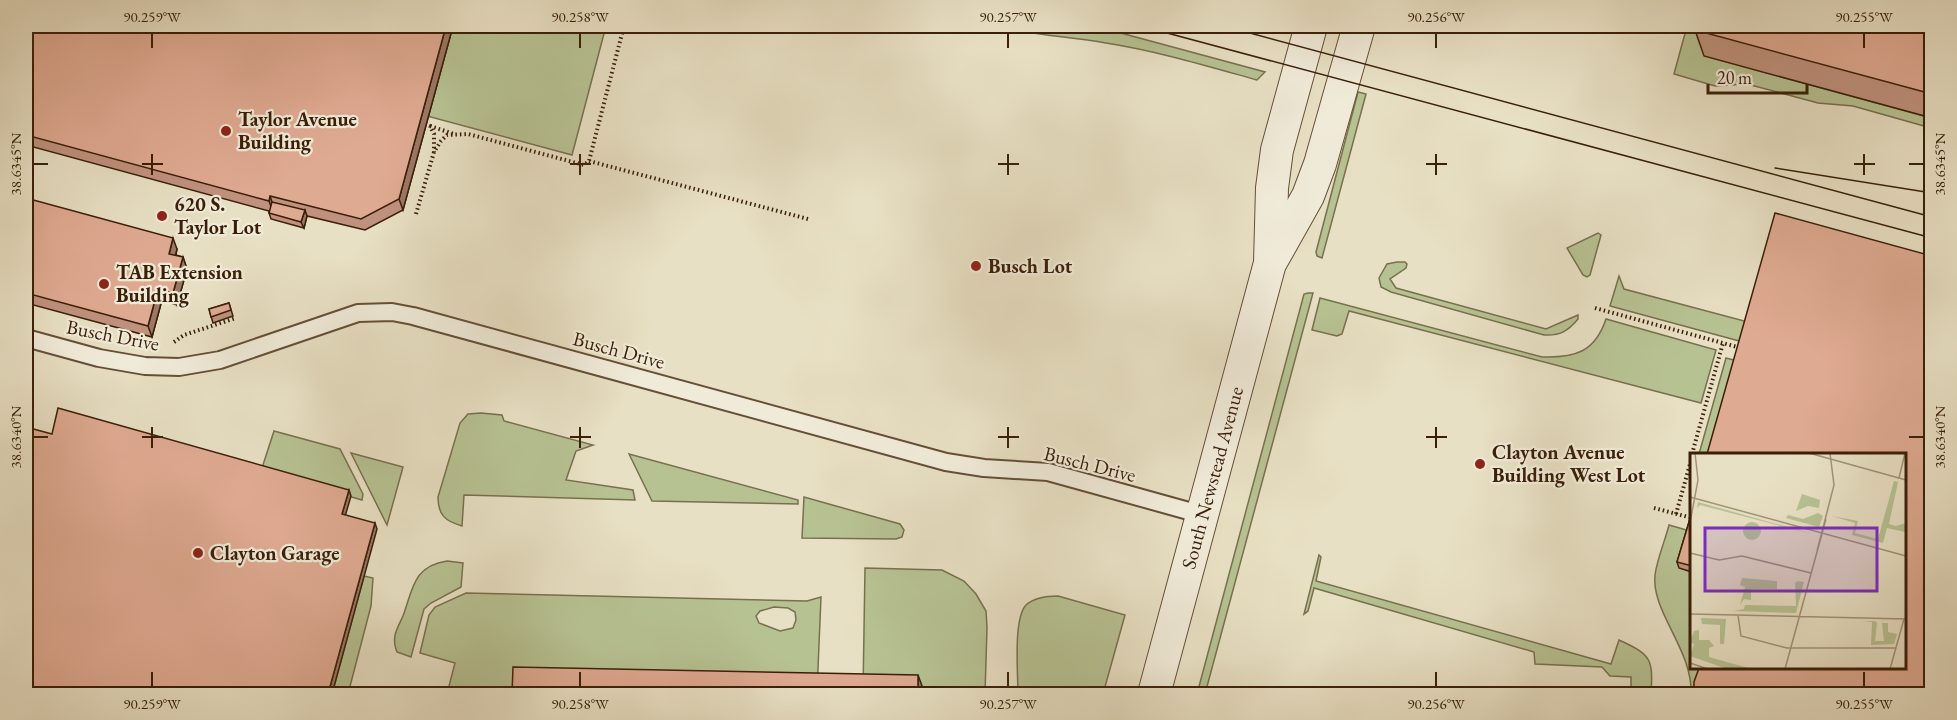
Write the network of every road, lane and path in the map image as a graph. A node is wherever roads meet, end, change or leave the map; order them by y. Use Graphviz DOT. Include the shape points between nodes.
graph roads {
  1 [pos="624,26"];
  2 [pos="1311,26"];
  3 [pos="1359,26"];
  4 [pos="455,134"];
  5 [pos="434,152"];
  6 [pos="589,161"];
  7 [pos="416,214"];
  8 [pos="808,219"];
  9 [pos="1270,263"];
  10 [pos="1595,309"];
  11 [pos="236,318"];
  12 [pos="26,338"];
  13 [pos="1723,344"];
  14 [pos="171,345"];
  15 [pos="1741,348"];
  16 [pos="1693,453"];
  17 [pos="1690,463"];
  18 [pos="1654,508"];
  19 [pos="1676,514"];
  20 [pos="1203,515"];
  21 [pos="1690,518"];
  22 [pos="1154,694"];
  1 -- 6 [label="path"];
  2 -- 9 [label="street, South Newstead Avenue" via="1278,150 1272,188"];
  3 -- 9 [label="street, South Newstead Avenue" via="1320,164 1308,195"];
  4 -- 5 [label="path" via="447,135"];
  4 -- 5 [label="path" via="428,125 434,134"];
  4 -- 6 [label="path" via="468,134 584,165"];
  5 -- 7 [label="path"];
  6 -- 8 [label="path"];
  9 -- 20 [label="street, South Newstead Avenue"];
  10 -- 13 [label="path"];
  11 -- 14 [label="path" via="184,335"];
  12 -- 20 [label="lane, Busch Drive" via="126,363 179,367 220,360 358,313 392,312 946,462 1048,472"];
  13 -- 15 [label="path"];
  13 -- 16 [label="path"];
  17 -- 19 [label="path"];
  18 -- 19 [label="path"];
  19 -- 21 [label="path"];
  20 -- 22 [label="street, South Newstead Avenue"];
}
